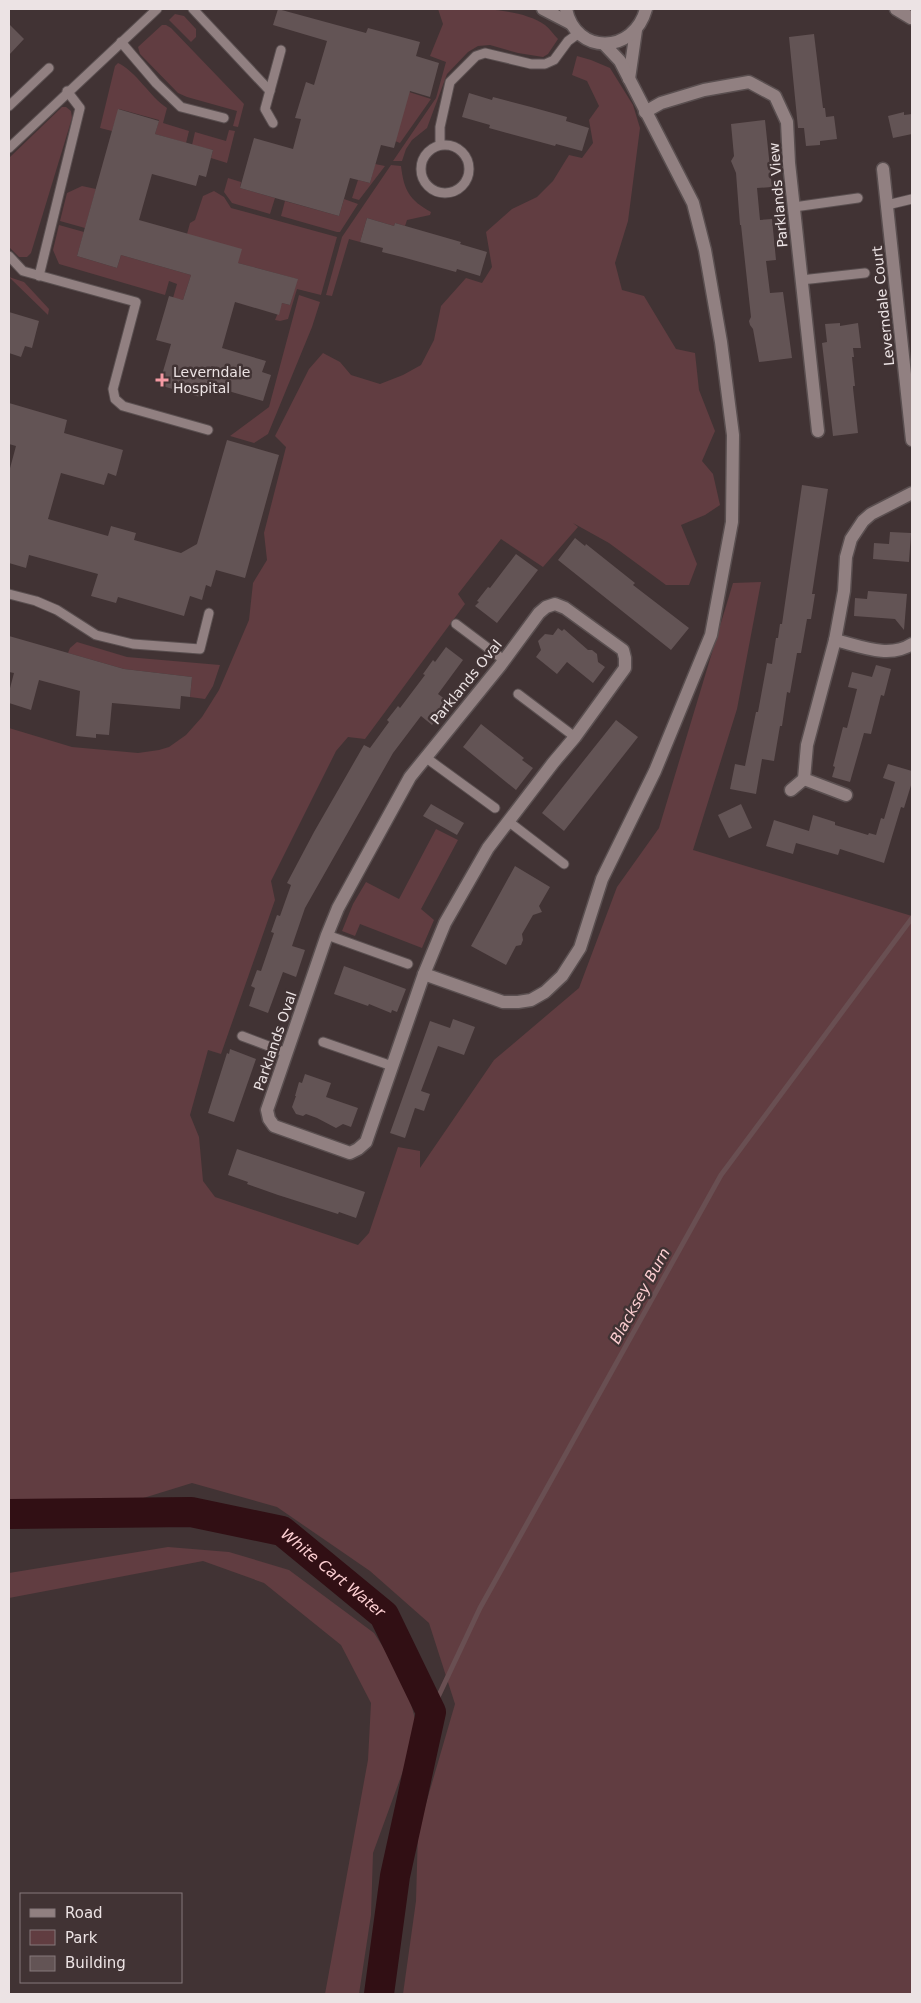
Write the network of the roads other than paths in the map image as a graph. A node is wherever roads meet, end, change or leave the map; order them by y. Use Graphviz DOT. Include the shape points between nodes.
graph roads {
  1 [pos="157,9"];
  2 [pos="193,9"];
  3 [pos="543,9"];
  4 [pos="566,9"];
  5 [pos="646,9"];
  6 [pos="896,9"];
  7 [pos="911,16"];
  8 [pos="570,23"];
  9 [pos="636,30"];
  10 [pos="579,33"];
  11 [pos="121,42"];
  12 [pos="604,44"];
  13 [pos="281,50"];
  14 [pos="49,68"];
  15 [pos="629,79"];
  16 [pos="270,91"];
  17 [pos="68,92"];
  18 [pos="9,106"];
  19 [pos="645,112"];
  20 [pos="224,118"];
  21 [pos="273,123"];
  22 [pos="440,145"];
  23 [pos="9,148"];
  24 [pos="884,169"];
  25 [pos="858,198"];
  26 [pos="912,199"];
  27 [pos="887,205"];
  28 [pos="794,207"];
  29 [pos="9,256"];
  30 [pos="866,273"];
  31 [pos="39,276"];
  32 [pos="801,280"];
  33 [pos="908,366"];
  34 [pos="208,430"];
  35 [pos="818,431"];
  36 [pos="912,440"];
  37 [pos="912,493"];
  38 [pos="9,594"];
  39 [pos="209,612"];
  40 [pos="456,624"];
  41 [pos="835,640"];
  42 [pos="912,644"];
  43 [pos="504,660"];
  44 [pos="518,694"];
  45 [pos="575,737"];
  46 [pos="425,757"];
  47 [pos="804,779"];
  48 [pos="791,790"];
  49 [pos="846,795"];
  50 [pos="495,808"];
  51 [pos="508,821"];
  52 [pos="564,864"];
  53 [pos="327,935"];
  54 [pos="408,964"];
  55 [pos="424,974"];
  56 [pos="242,1036"];
  57 [pos="323,1042"];
  58 [pos="288,1053"];
  59 [pos="392,1066"];
  1 -- 11 [label="lane"];
  2 -- 16 [label="lane"];
  3 -- 8 [label="street"];
  4 -- 8 [label="street"];
  5 -- 9 [label="street"];
  6 -- 7 [label="street"];
  8 -- 10 [label="street"];
  9 -- 12 [label="street" via="626,38"];
  9 -- 15 [label="street"];
  10 -- 12 [label="street"];
  10 -- 22 [label="lane" via="554,60 545,64 531,64 485,53 476,56 450,82 440,127"];
  11 -- 17 [label="lane"];
  11 -- 20 [label="lane" via="181,107"];
  12 -- 15 [label="street" via="620,62"];
  13 -- 16 [label="lane"];
  14 -- 18 [label="lane"];
  15 -- 19 [label="street"];
  16 -- 21 [label="lane" via="265,108"];
  17 -- 23 [label="lane"];
  17 -- 31 [label="lane" via="80,108"];
  19 -- 28 [label="street, Parklands View" via="661,103 704,90 749,82 775,96 787,122"];
  19 -- 55 [label="street" via="693,203 721,342 733,435 732,522 710,635 655,771 602,879 580,948 562,976 531,1000 503,1002"];
  22 -- 22 [label="lane" via="431,148 424,157 422,176 437,192 452,192 465,182 467,161 455,148"];
  24 -- 27 [label="street, Leverndale Court"];
  25 -- 28 [label="lane"];
  26 -- 27 [label="lane"];
  27 -- 33 [label="street, Leverndale Court"];
  28 -- 32 [label="street, Parklands View"];
  29 -- 31 [label="lane" via="23,271"];
  30 -- 32 [label="lane"];
  31 -- 34 [label="lane" via="136,302 113,389 115,399 123,406"];
  32 -- 35 [label="street, Parklands View"];
  33 -- 36 [label="street, Leverndale Court"];
  37 -- 41 [label="street" via="871,514 851,539"];
  38 -- 39 [label="lane" via="57,610 96,635 133,644 200,649"];
  40 -- 43 [label="lane"];
  41 -- 42 [label="street" via="885,651"];
  41 -- 47 [label="street" via="807,745"];
  43 -- 45 [label="street, Parklands Oval" via="539,613 555,604 623,650 625,668"];
  43 -- 46 [label="street, Parklands Oval"];
  44 -- 45 [label="lane"];
  45 -- 51 [label="street, Parklands Oval"];
  46 -- 50 [label="lane"];
  46 -- 53 [label="street, Parklands Oval" via="410,777 365,858"];
  47 -- 48 [label="street"];
  47 -- 49 [label="street"];
  51 -- 52 [label="lane"];
  51 -- 55 [label="street, Parklands Oval" via="488,848 445,923"];
  53 -- 54 [label="lane"];
  53 -- 58 [label="street, Parklands Oval"];
  55 -- 59 [label="street, Parklands Oval"];
  56 -- 58 [label="lane"];
  57 -- 59 [label="lane"];
  58 -- 59 [label="street, Parklands Oval" via="267,1110 269,1119 274,1126 350,1153 366,1142"];
}
